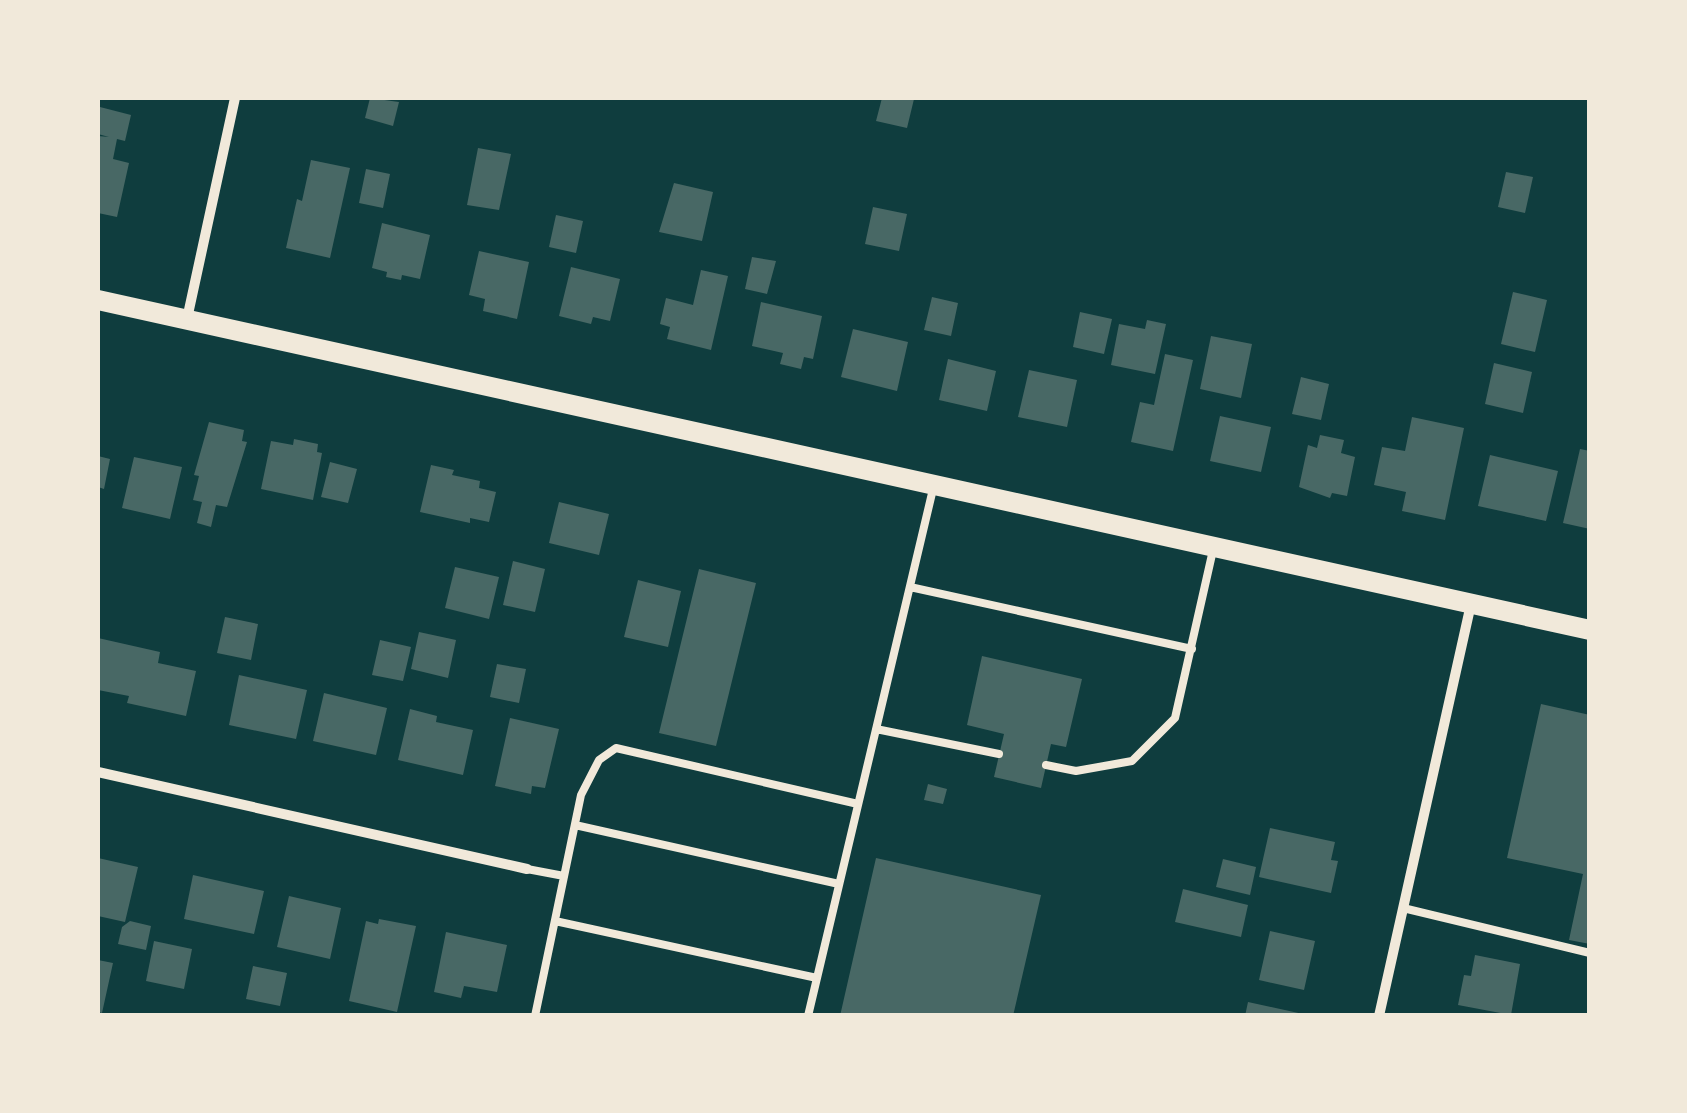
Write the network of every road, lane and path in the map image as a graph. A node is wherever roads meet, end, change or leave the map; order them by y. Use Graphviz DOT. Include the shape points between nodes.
graph roads {
  1 [pos="236,98"];
  2 [pos="98,300"];
  3 [pos="187,318"];
  4 [pos="934,485"];
  5 [pos="1214,546"];
  6 [pos="910,587"];
  7 [pos="1471,603"];
  8 [pos="1590,630"];
  9 [pos="1192,649"];
  10 [pos="876,729"];
  11 [pos="999,754"];
  12 [pos="1046,765"];
  13 [pos="98,772"];
  14 [pos="858,804"];
  15 [pos="575,825"];
  16 [pos="528,869"];
  17 [pos="564,876"];
  18 [pos="840,884"];
  19 [pos="1403,908"];
  20 [pos="555,921"];
  21 [pos="1590,954"];
  22 [pos="817,978"];
  23 [pos="535,1016"];
  24 [pos="808,1016"];
  25 [pos="1379,1016"];
  1 -- 3 [label="street"];
  2 -- 3 [label="main road"];
  3 -- 4 [label="main road"];
  4 -- 5 [label="main road"];
  4 -- 6 [label="lane"];
  5 -- 7 [label="main road"];
  5 -- 9 [label="lane"];
  6 -- 9 [label="lane"];
  6 -- 10 [label="lane"];
  7 -- 8 [label="main road"];
  7 -- 19 [label="street"];
  9 -- 12 [label="lane" via="1175,718 1132,760 1076,771"];
  10 -- 11 [label="lane"];
  10 -- 14 [label="lane"];
  13 -- 16 [label="street"];
  14 -- 15 [label="lane" via="616,748 599,760"];
  14 -- 18 [label="lane"];
  15 -- 17 [label="lane"];
  15 -- 18 [label="lane"];
  16 -- 17 [label="lane"];
  17 -- 20 [label="lane"];
  18 -- 22 [label="lane"];
  19 -- 21 [label="lane"];
  19 -- 25 [label="street"];
  20 -- 22 [label="lane"];
  20 -- 23 [label="lane"];
  22 -- 24 [label="lane"];
}
